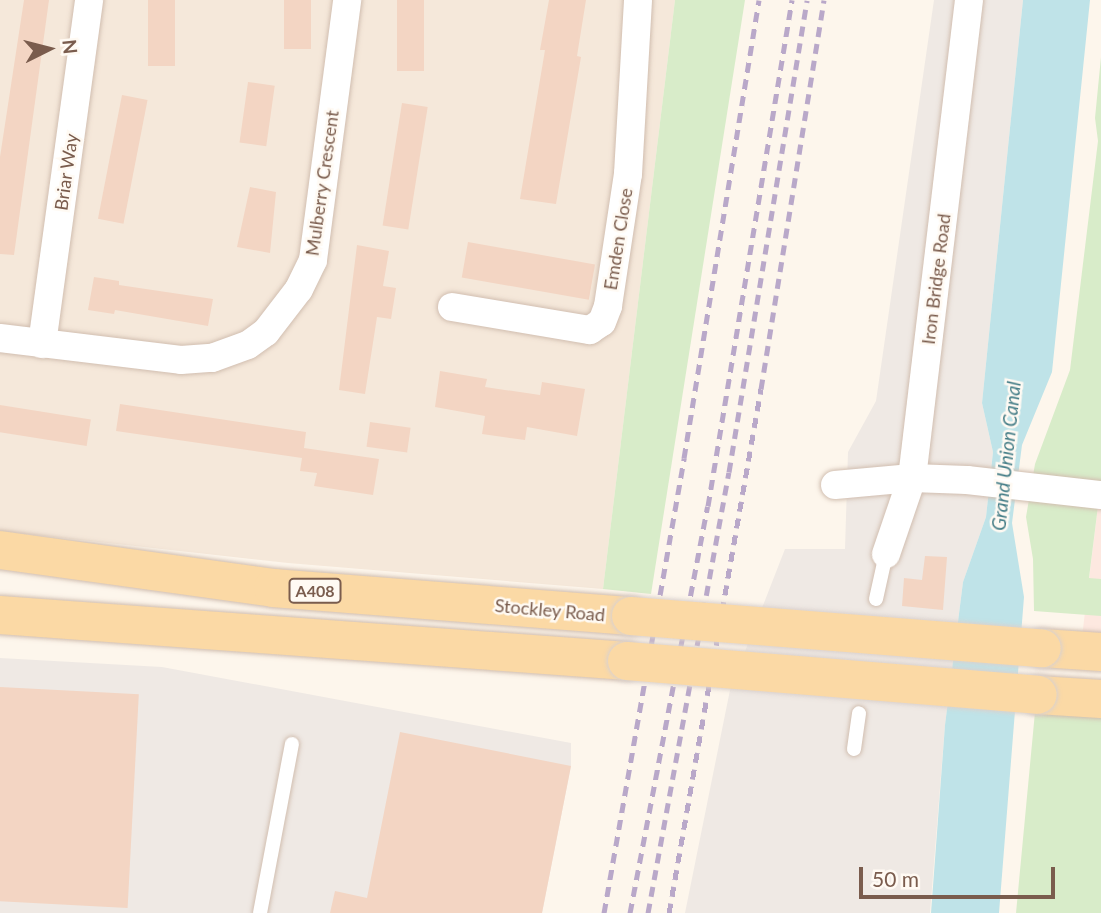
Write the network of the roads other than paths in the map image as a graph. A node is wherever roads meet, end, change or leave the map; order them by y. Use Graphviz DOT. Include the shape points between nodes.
graph roads {
  1 [pos="89,0"];
  2 [pos="347,0"];
  3 [pos="638,0"];
  4 [pos="969,0"];
  5 [pos="452,307"];
  6 [pos="0,338"];
  7 [pos="42,344"];
  8 [pos="912,478"];
  9 [pos="835,485"];
  10 [pos="1101,495"];
  11 [pos="0,550"];
  12 [pos="886,554"];
  13 [pos="876,599"];
  14 [pos="0,615"];
  15 [pos="1101,652"];
  16 [pos="1101,699"];
  17 [pos="859,713"];
  18 [pos="292,744"];
  19 [pos="854,749"];
  20 [pos="260,913"];
  1 -- 7 [label="street, Briar Way"];
  2 -- 7 [label="street, Mulberry Crescent" via="313,260 299,289 266,332 221,355 181,360"];
  3 -- 5 [label="street, Emden Close" via="628,174 602,322 590,330"];
  4 -- 8 [label="street, Iron Bridge Road"];
  6 -- 7 [label="street, Mulberry Crescent"];
  8 -- 9 [label="street"];
  8 -- 10 [label="street"];
  8 -- 12 [label="street, Iron Bridge Road"];
  11 -- 15 [label="main road, Stockley Road / A408, bridge" via="273,588"];
  12 -- 13 [label="lane"];
  14 -- 16 [label="main road, bridge"];
  17 -- 19 [label="lane"];
  18 -- 20 [label="lane"];
}
